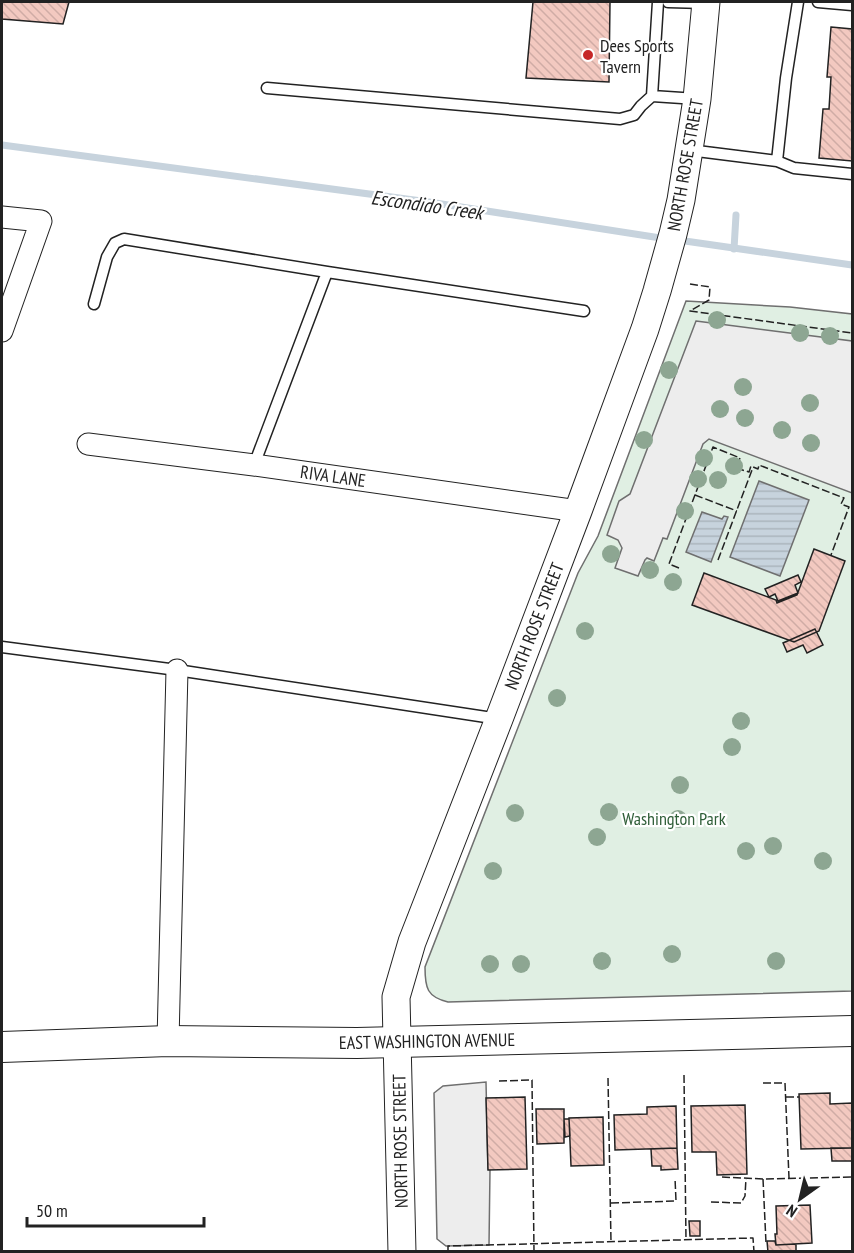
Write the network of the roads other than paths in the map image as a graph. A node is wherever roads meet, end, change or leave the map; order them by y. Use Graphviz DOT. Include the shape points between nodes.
graph roads {
  1 [pos="658,2"];
  2 [pos="668,2"];
  3 [pos="706,2"];
  4 [pos="798,2"];
  5 [pos="818,2"];
  6 [pos="852,5"];
  7 [pos="267,88"];
  8 [pos="652,96"];
  9 [pos="698,99"];
  10 [pos="689,150"];
  11 [pos="777,161"];
  12 [pos="852,174"];
  13 [pos="2,217"];
  14 [pos="327,272"];
  15 [pos="94,304"];
  16 [pos="584,311"];
  17 [pos="2,331"];
  18 [pos="87,444"];
  19 [pos="254,465"];
  20 [pos="578,511"];
  21 [pos="2,647"];
  22 [pos="177,670"];
  23 [pos="499,719"];
  24 [pos="852,1031"];
  25 [pos="168,1041"];
  26 [pos="398,1042"];
  27 [pos="2,1047"];
  28 [pos="402,1251"];
  1 -- 8 [label="lane"];
  2 -- 3 [label="lane"];
  3 -- 9 [label="street, NORTH ROSE STREET"];
  4 -- 11 [label="lane"];
  5 -- 6 [label="lane"];
  7 -- 8 [label="lane" via="620,119 634,115"];
  8 -- 9 [label="lane"];
  9 -- 10 [label="street, NORTH ROSE STREET"];
  10 -- 11 [label="lane"];
  10 -- 20 [label="street, NORTH ROSE STREET" via="681,200 659,284"];
  11 -- 12 [label="lane" via="794,168"];
  13 -- 17 [label="street" via="41,221"];
  14 -- 15 [label="lane" via="124,239 116,243 107,257"];
  14 -- 16 [label="lane"];
  14 -- 19 [label="lane"];
  18 -- 19 [label="street, RIVA LANE"];
  19 -- 20 [label="street, RIVA LANE"];
  20 -- 23 [label="street, NORTH ROSE STREET"];
  21 -- 22 [label="lane"];
  22 -- 23 [label="lane"];
  22 -- 25 [label="street"];
  23 -- 26 [label="street, NORTH ROSE STREET" via="412,942 396,997"];
  24 -- 26 [label="main road, EAST WASHINGTON AVENUE"];
  25 -- 26 [label="main road, EAST WASHINGTON AVENUE"];
  25 -- 27 [label="main road, EAST WASHINGTON AVENUE"];
  26 -- 28 [label="street, NORTH ROSE STREET"];
}
